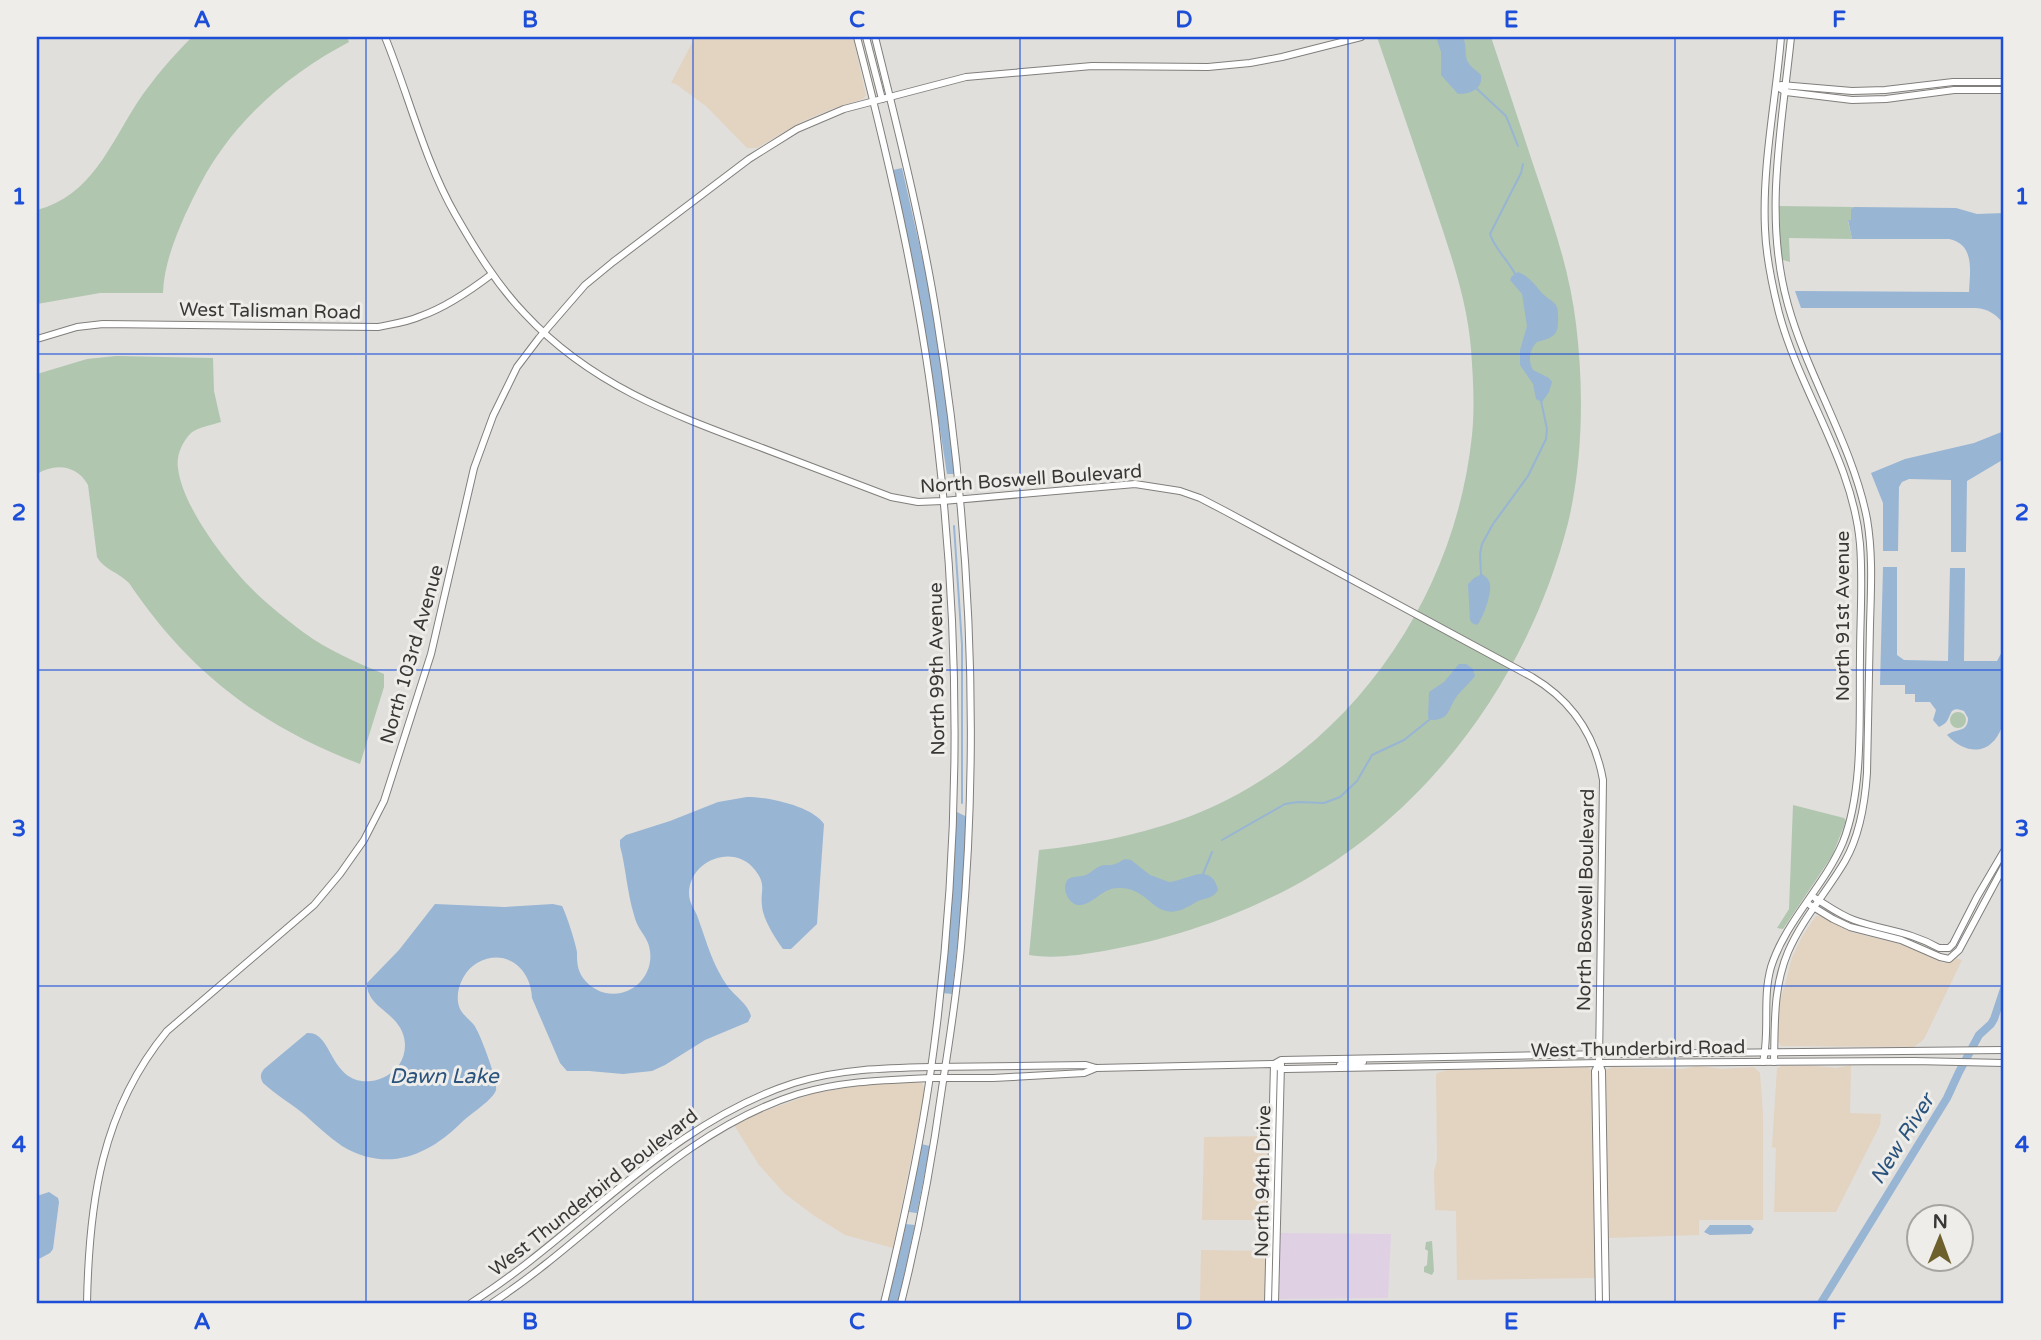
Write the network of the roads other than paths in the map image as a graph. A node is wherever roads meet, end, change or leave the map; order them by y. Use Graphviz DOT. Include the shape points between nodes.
graph roads {
  1 [pos="385,37"];
  2 [pos="857,37"];
  3 [pos="866,37"];
  4 [pos="875,37"];
  5 [pos="1360,37"];
  6 [pos="1781,37"];
  7 [pos="1791,37"];
  8 [pos="2004,82"];
  9 [pos="1776,86"];
  10 [pos="1786,88"];
  11 [pos="2004,90"];
  12 [pos="890,97"];
  13 [pos="882,99"];
  14 [pos="874,102"];
  15 [pos="492,274"];
  16 [pos="544,331"];
  17 [pos="37,339"];
  18 [pos="961,500"];
  19 [pos="943,501"];
  20 [pos="2004,850"];
  21 [pos="2004,866"];
  22 [pos="1808,898"];
  23 [pos="1819,901"];
  24 [pos="1814,908"];
  25 [pos="1774,959"];
  26 [pos="1778,985"];
  27 [pos="2004,1050"];
  28 [pos="1765,1053"];
  29 [pos="1774,1053"];
  30 [pos="1599,1054"];
  31 [pos="1365,1058"];
  32 [pos="1281,1060"];
  33 [pos="1763,1062"];
  34 [pos="1774,1062"];
  35 [pos="1599,1063"];
  36 [pos="2004,1063"];
  37 [pos="1274,1064"];
  38 [pos="939,1067"];
  39 [pos="1096,1068"];
  40 [pos="1331,1068"];
  41 [pos="1281,1069"];
  42 [pos="937,1079"];
  43 [pos="1276,1101"];
  44 [pos="1273,1250"];
  45 [pos="1602,1270"];
  46 [pos="87,1303"];
  47 [pos="471,1303"];
  48 [pos="492,1303"];
  49 [pos="884,1303"];
  50 [pos="901,1303"];
  51 [pos="1268,1303"];
  52 [pos="1275,1303"];
  53 [pos="1599,1303"];
  54 [pos="1606,1303"];
  1 -- 15 [label="street, North Boswell Boulevard" via="437,176"];
  2 -- 14 [label="street, North 99th Avenue"];
  3 -- 13 [label="street"];
  4 -- 12 [label="street, North 99th Avenue"];
  5 -- 12 [label="street, North 103rd Avenue" via="1250,63 1013,72 966,77"];
  6 -- 9 [label="street, North 91st Avenue"];
  7 -- 10 [label="street, North 91st Avenue"];
  8 -- 10 [label="street" via="1852,92"];
  9 -- 10 [label="street"];
  9 -- 22 [label="street, North 91st Avenue" via="1764,195 1769,265 1785,329 1849,491 1861,555 1856,792 1852,816 1833,862"];
  10 -- 11 [label="street" via="1852,100"];
  10 -- 23 [label="street, North 91st Avenue" via="1775,187 1780,272 1795,328 1859,488 1871,555 1864,803 1851,849"];
  12 -- 13 [label="street, North 103rd Avenue"];
  12 -- 18 [label="street, North 99th Avenue" via="937,317"];
  13 -- 14 [label="street, North 103rd Avenue"];
  14 -- 16 [label="street, North 103rd Avenue" via="797,129 749,159 585,285"];
  14 -- 19 [label="street, North 99th Avenue" via="915,291"];
  15 -- 16 [label="street, North Boswell Boulevard"];
  15 -- 17 [label="street, West Talisman Road" via="429,313 378,327 103,324"];
  16 -- 19 [label="street, North Boswell Boulevard" via="605,379 685,419 891,497"];
  16 -- 46 [label="street, North 103rd Avenue" via="517,368 485,435 430,654 384,801 364,840 314,905 167,1031 133,1079 110,1134 97,1182 89,1236"];
  18 -- 19 [label="street, North Boswell Boulevard"];
  18 -- 30 [label="street, North Boswell Boulevard" via="1126,484 1195,496 1540,682 1561,698 1587,730 1603,780"];
  18 -- 38 [label="street, North 99th Avenue" via="969,625 970,812 961,946"];
  19 -- 38 [label="street, North 99th Avenue" via="953,629 955,743"];
  20 -- 23 [label="street" via="1953,944 1944,949 1852,919"];
  21 -- 24 [label="street" via="1959,950 1949,959 1850,927"];
  22 -- 23 [label="street"];
  22 -- 24 [label="street"];
  22 -- 25 [label="street, North 91st Avenue"];
  23 -- 24 [label="street, North 91st Avenue"];
  24 -- 26 [label="street, North 91st Avenue" via="1789,949"];
  25 -- 26 [label="street"];
  25 -- 28 [label="street, North 91st Avenue" via="1767,982"];
  26 -- 29 [label="street, North 91st Avenue"];
  27 -- 29 [label="street, West Thunderbird Road"];
  28 -- 29 [label="street, West Thunderbird Road"];
  28 -- 30 [label="street, West Thunderbird Road"];
  28 -- 33 [label="street, North 91st Avenue"];
  29 -- 34 [label="street, North 91st Avenue"];
  30 -- 31 [label="street, West Thunderbird Road"];
  30 -- 35 [label="street, North Boswell Boulevard"];
  31 -- 32 [label="street, West Thunderbird Road"];
  31 -- 40 [label="street"];
  32 -- 37 [label="street, West Thunderbird Road"];
  32 -- 41 [label="street, North 94th Drive"];
  33 -- 34 [label="street, West Thunderbird Road"];
  33 -- 35 [label="street, West Thunderbird Road"];
  34 -- 36 [label="street, West Thunderbird Road"];
  35 -- 40 [label="street, West Thunderbird Road"];
  35 -- 45 [label="street, North Boswell Boulevard" via="1595,1071"];
  37 -- 39 [label="street, West Thunderbird Road"];
  37 -- 41 [label="street"];
  37 -- 43 [label="street, North 94th Drive"];
  38 -- 39 [label="street, West Thunderbird Road"];
  38 -- 42 [label="street, North 99th Avenue"];
  38 -- 42 [label="street, North 99th Avenue"];
  38 -- 47 [label="street, West Thunderbird Boulevard" via="870,1069 819,1077 727,1111 678,1143 513,1275"];
  39 -- 42 [label="street, West Thunderbird Road" via="1084,1073"];
  40 -- 41 [label="street, West Thunderbird Road"];
  41 -- 43 [label="street, North 94th Drive"];
  42 -- 48 [label="street, West Thunderbird Boulevard" via="870,1080 827,1087 733,1121 688,1149"];
  42 -- 49 [label="street, North 99th Avenue"];
  42 -- 50 [label="street, North 99th Avenue" via="921,1220"];
  43 -- 44 [label="street, North 94th Drive"];
  44 -- 51 [label="street, North 94th Drive"];
  44 -- 52 [label="street, North 94th Drive"];
  45 -- 53 [label="street"];
  45 -- 54 [label="street"];
}
